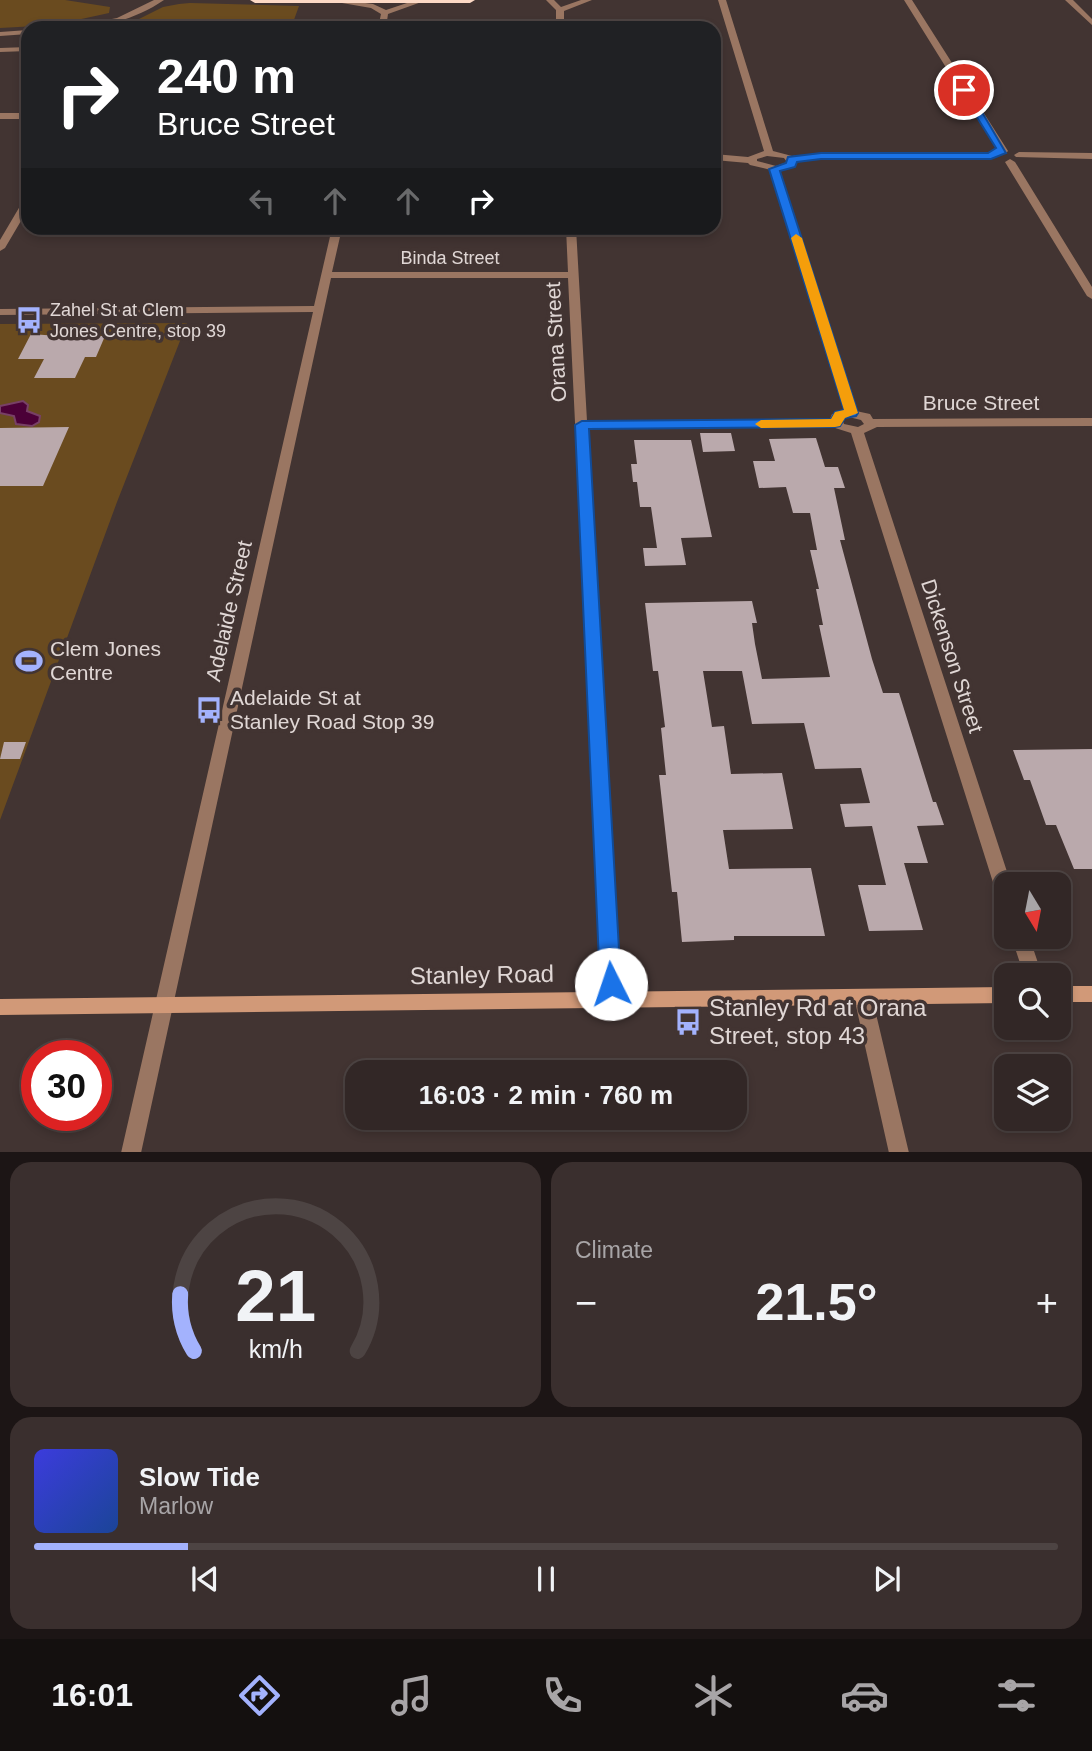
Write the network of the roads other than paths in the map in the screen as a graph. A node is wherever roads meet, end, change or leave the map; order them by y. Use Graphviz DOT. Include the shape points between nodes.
graph roads {
  1 [pos="160,0"];
  2 [pos="255,0"];
  3 [pos="470,0"];
  4 [pos="550,0"];
  5 [pos="588,0"];
  6 [pos="722,0"];
  7 [pos="908,0"];
  8 [pos="1069,0"];
  9 [pos="345,1"];
  10 [pos="423,1"];
  11 [pos="559,10"];
  12 [pos="385,13"];
  13 [pos="118,21"];
  14 [pos="383,21"];
  15 [pos="560,21"];
  16 [pos="1092,23"];
  17 [pos="21,33"];
  18 [pos="3,34"];
  19 [pos="21,45"];
  20 [pos="0,47"];
  21 [pos="13,49"];
  22 [pos="21,49"];
  23 [pos="21,116"];
  24 [pos="0,117"];
  25 [pos="1003,151"];
  26 [pos="769,153"];
  27 [pos="991,156"];
  28 [pos="1092,156"];
  29 [pos="721,158"];
  30 [pos="792,159"];
  31 [pos="1014,159"];
  32 [pos="751,160"];
  33 [pos="775,169"];
  34 [pos="21,213"];
  35 [pos="336,235"];
  36 [pos="570,235"];
  37 [pos="0,248"];
  38 [pos="327,275"];
  39 [pos="573,275"];
  40 [pos="1092,296"];
  41 [pos="319,309"];
  42 [pos="0,312"];
  43 [pos="851,413"];
  44 [pos="1092,422"];
  45 [pos="835,423"];
  46 [pos="871,423"];
  47 [pos="582,425"];
  48 [pos="857,432"];
  49 [pos="999,872"];
  50 [pos="1092,993"];
  51 [pos="1071,994"];
  52 [pos="994,995"];
  53 [pos="863,997"];
  54 [pos="612,999"];
  55 [pos="163,1003"];
  56 [pos="0,1007"];
  57 [pos="131,1152"];
  58 [pos="899,1152"];
  1 -- 13 [label="street"];
  2 -- 9 [label="highway"];
  3 -- 10 [label="highway"];
  4 -- 11 [label="street"];
  5 -- 11 [label="street"];
  6 -- 26 [label="street"];
  7 -- 25 [label="street"];
  8 -- 16 [label="street"];
  9 -- 10 [label="highway"];
  9 -- 12 [label="street"];
  10 -- 12 [label="street"];
  11 -- 15 [label="street"];
  12 -- 14 [label="street"];
  17 -- 18 [label="street"];
  18 -- 20 [label="street"];
  19 -- 21 [label="street"];
  20 -- 21 [label="street"];
  21 -- 22 [label="street"];
  23 -- 24 [label="street"];
  25 -- 27 [label="street"];
  25 -- 31 [label="street"];
  26 -- 30 [label="street"];
  26 -- 32 [label="street"];
  27 -- 30 [label="street"];
  27 -- 31 [label="street"];
  28 -- 31 [label="street"];
  29 -- 32 [label="street"];
  30 -- 33 [label="street" via="791,165"];
  31 -- 40 [label="street"];
  32 -- 33 [label="street" via="757,166"];
  33 -- 43 [label="street"];
  34 -- 37 [label="street"];
  35 -- 38 [label="street, Adelaide Street"];
  36 -- 39 [label="street, Orana Street"];
  38 -- 39 [label="street, Binda Street"];
  38 -- 41 [label="street, Adelaide Street"];
  39 -- 47 [label="street, Orana Street"];
  41 -- 42 [label="street"];
  41 -- 55 [label="street, Adelaide Street"];
  43 -- 45 [label="street" via="839,415"];
  43 -- 46 [label="street"];
  44 -- 46 [label="street, Bruce Street"];
  45 -- 47 [label="street"];
  45 -- 48 [label="street"];
  46 -- 48 [label="street"];
  47 -- 54 [label="street, Orana Street"];
  48 -- 49 [label="street, Dickenson Street"];
  50 -- 51 [label="main road"];
  52 -- 53 [label="main road, Stanley Road"];
  53 -- 54 [label="main road, Stanley Road"];
  53 -- 58 [label="street"];
  54 -- 55 [label="main road, Stanley Road"];
  55 -- 56 [label="main road, Stanley Road"];
  55 -- 57 [label="street, Adelaide Street"];
}
